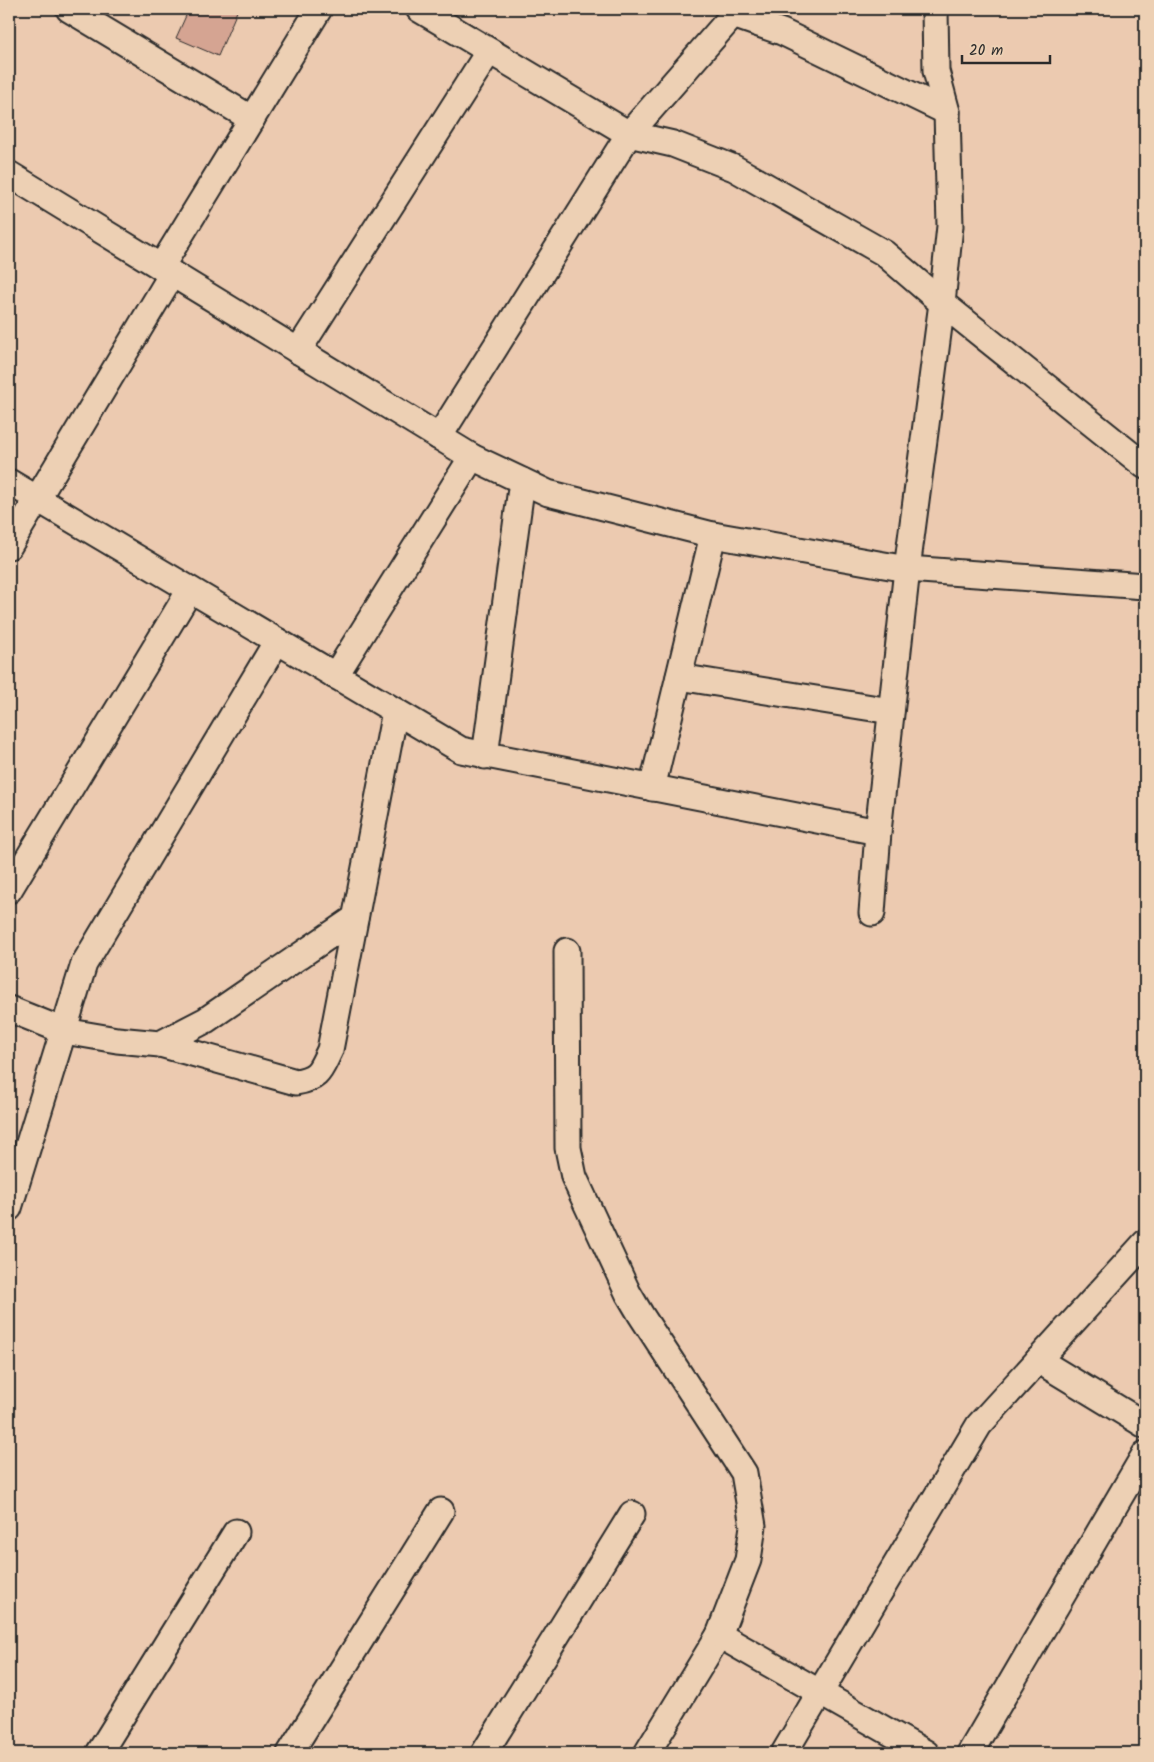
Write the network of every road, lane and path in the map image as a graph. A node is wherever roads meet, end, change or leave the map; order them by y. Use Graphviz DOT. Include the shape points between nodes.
graph roads {
  1 [pos="319,9"];
  2 [pos="419,9"];
  3 [pos="935,9"];
  4 [pos="84,12"];
  5 [pos="736,12"];
  6 [pos="489,51"];
  7 [pos="947,112"];
  8 [pos="252,119"];
  9 [pos="629,134"];
  10 [pos="9,174"];
  11 [pos="167,271"];
  12 [pos="942,303"];
  13 [pos="298,351"];
  14 [pos="439,437"];
  15 [pos="472,457"];
  16 [pos="1145,466"];
  17 [pos="522,481"];
  18 [pos="9,482"];
  19 [pos="37,499"];
  20 [pos="712,535"];
  21 [pos="9,546"];
  22 [pos="907,569"];
  23 [pos="1145,586"];
  24 [pos="190,590"];
  25 [pos="277,641"];
  26 [pos="335,676"];
  27 [pos="679,677"];
  28 [pos="891,711"];
  29 [pos="395,712"];
  30 [pos="485,756"];
  31 [pos="652,788"];
  32 [pos="878,832"];
  33 [pos="9,890"];
  34 [pos="872,913"];
  35 [pos="355,918"];
  36 [pos="567,951"];
  37 [pos="9,1009"];
  38 [pos="64,1031"];
  39 [pos="160,1044"];
  40 [pos="9,1208"];
  41 [pos="1145,1243"];
  42 [pos="1038,1360"];
  43 [pos="1145,1425"];
  44 [pos="1145,1454"];
  45 [pos="441,1511"];
  46 [pos="632,1514"];
  47 [pos="236,1532"];
  48 [pos="720,1635"];
  49 [pos="820,1693"];
  50 [pos="492,1750"];
  51 [pos="99,1753"];
  52 [pos="290,1753"];
  53 [pos="646,1753"];
  54 [pos="784,1753"];
  55 [pos="926,1753"];
  56 [pos="970,1753"];
  1 -- 8 [label="street"];
  2 -- 6 [label="street"];
  3 -- 7 [label="street" via="936,71"];
  4 -- 8 [label="street"];
  5 -- 7 [label="street"];
  5 -- 9 [label="street"];
  6 -- 9 [label="street"];
  6 -- 13 [label="street"];
  7 -- 12 [label="street" via="950,226"];
  8 -- 11 [label="street"];
  9 -- 12 [label="street" via="673,144 734,168 884,253"];
  9 -- 14 [label="street"];
  10 -- 11 [label="street"];
  11 -- 13 [label="street"];
  11 -- 19 [label="street"];
  12 -- 16 [label="street"];
  12 -- 22 [label="street"];
  13 -- 14 [label="street"];
  14 -- 15 [label="street"];
  15 -- 17 [label="street"];
  15 -- 26 [label="street"];
  17 -- 20 [label="street" via="548,493"];
  17 -- 30 [label="street"];
  18 -- 19 [label="street"];
  19 -- 21 [label="street"];
  19 -- 24 [label="street"];
  20 -- 22 [label="street"];
  20 -- 27 [label="street"];
  22 -- 23 [label="street"];
  22 -- 28 [label="street"];
  24 -- 25 [label="street"];
  24 -- 33 [label="street"];
  25 -- 26 [label="street"];
  25 -- 38 [label="street" via="84,964"];
  26 -- 29 [label="street"];
  27 -- 28 [label="street"];
  27 -- 31 [label="street"];
  28 -- 32 [label="street"];
  29 -- 30 [label="street" via="461,750"];
  29 -- 35 [label="street"];
  30 -- 31 [label="street"];
  31 -- 32 [label="street"];
  32 -- 34 [label="street"];
  35 -- 39 [label="street" via="206,1020"];
  35 -- 39 [label="street" via="330,1050 311,1080 296,1082"];
  36 -- 48 [label="street" via="568,1148 574,1177 628,1293 744,1473 753,1526 748,1560"];
  37 -- 38 [label="street"];
  38 -- 39 [label="street"];
  38 -- 40 [label="street"];
  41 -- 42 [label="street"];
  42 -- 43 [label="street"];
  42 -- 49 [label="street" via="979,1425"];
  44 -- 56 [label="street"];
  45 -- 52 [label="street"];
  46 -- 50 [label="street"];
  47 -- 51 [label="street"];
  48 -- 49 [label="street"];
  48 -- 53 [label="street"];
  49 -- 54 [label="street"];
  49 -- 55 [label="street"];
}
